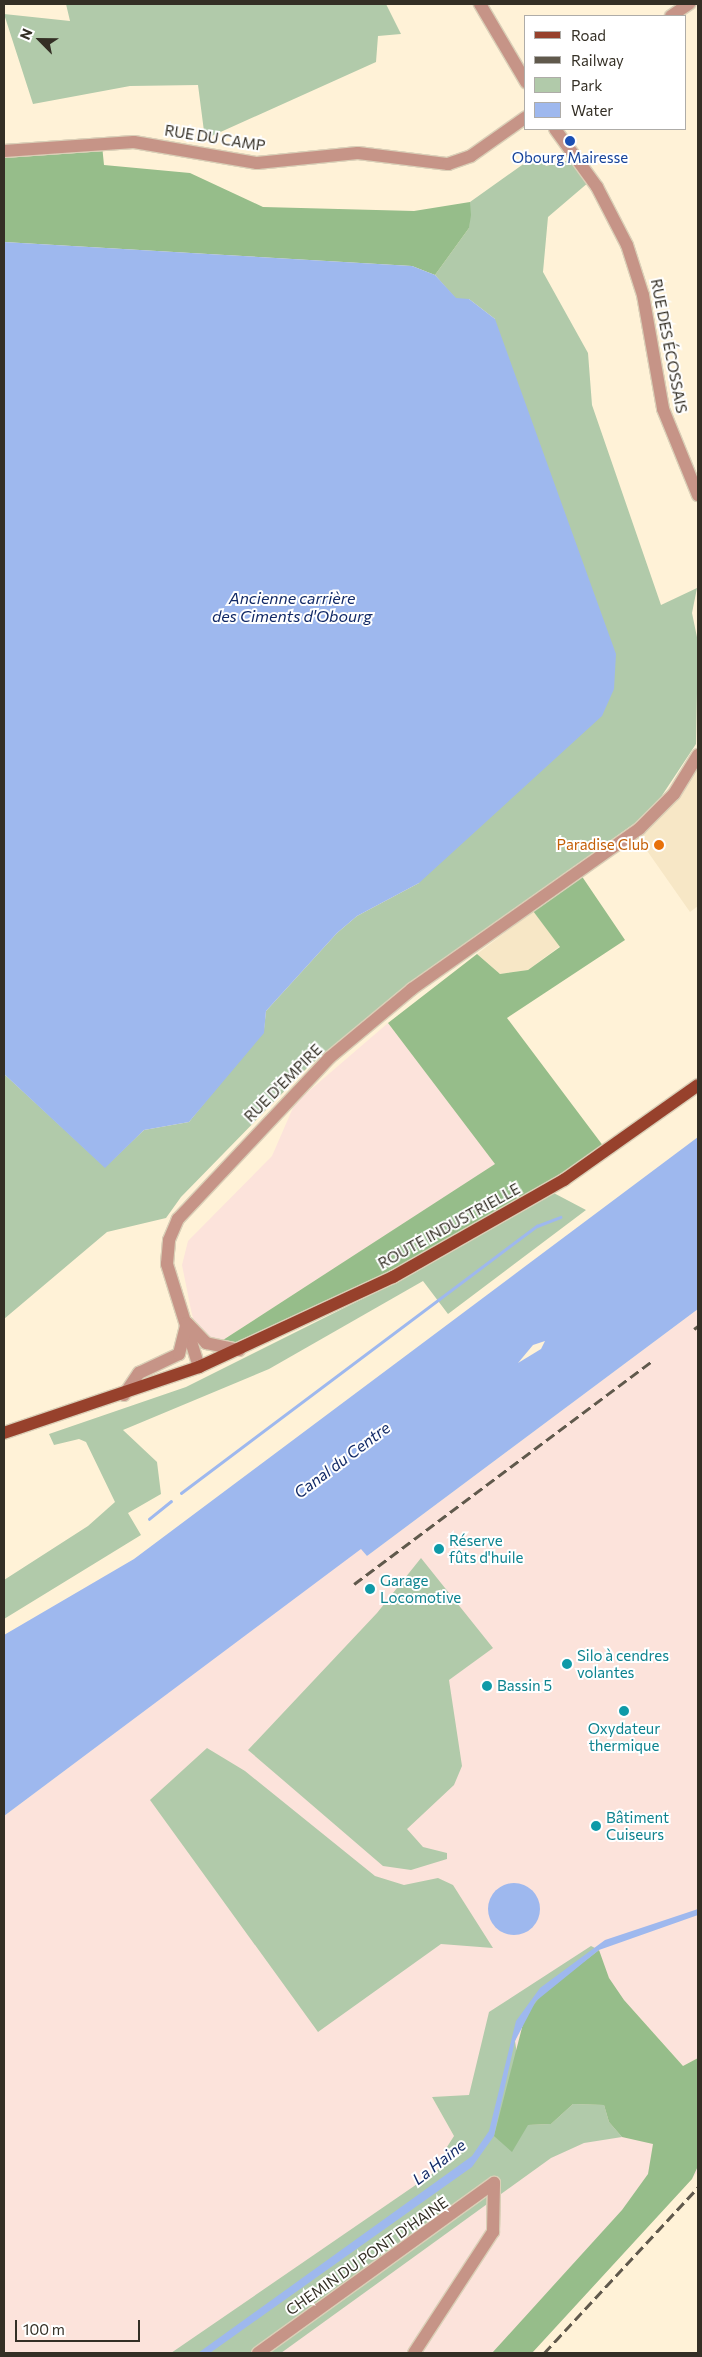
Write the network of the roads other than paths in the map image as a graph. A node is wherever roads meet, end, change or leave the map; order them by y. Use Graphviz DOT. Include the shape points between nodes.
graph roads {
  1 [pos="480,4"];
  2 [pos="689,4"];
  3 [pos="672,15"];
  4 [pos="524,79"];
  5 [pos="524,119"];
  6 [pos="556,130"];
  7 [pos="4,151"];
  8 [pos="698,496"];
  9 [pos="698,755"];
  10 [pos="698,1086"];
  11 [pos="187,1323"];
  12 [pos="239,1350"];
  13 [pos="199,1367"];
  14 [pos="124,1395"];
  15 [pos="4,1433"];
  16 [pos="258,2353"];
  17 [pos="414,2353"];
  1 -- 4 [label="street"];
  2 -- 3 [label="street"];
  5 -- 7 [label="street, RUE DU CAMP" via="471,156 448,164 358,154 262,163 134,142"];
  6 -- 8 [label="street, RUE DES ÉCOSSAIS" via="597,186 630,252 643,295 663,409"];
  9 -- 11 [label="street, RUE D'EMPIRE" via="674,794 639,829 412,989 329,1058 187,1208 173,1229 167,1264"];
  10 -- 12 [label="main road, ROUTE INDUSTRIELLE" via="600,1156 487,1226"];
  11 -- 12 [label="street" via="206,1343"];
  11 -- 13 [label="street, RUE D'EMPIRE"];
  11 -- 14 [label="street" via="180,1354 138,1373"];
  12 -- 13 [label="main road, ROUTE INDUSTRIELLE"];
  13 -- 14 [label="main road"];
  14 -- 15 [label="main road"];
  16 -- 17 [label="street, CHEMIN DU PONT D'HAINE" via="494,2183 493,2232"];
}
